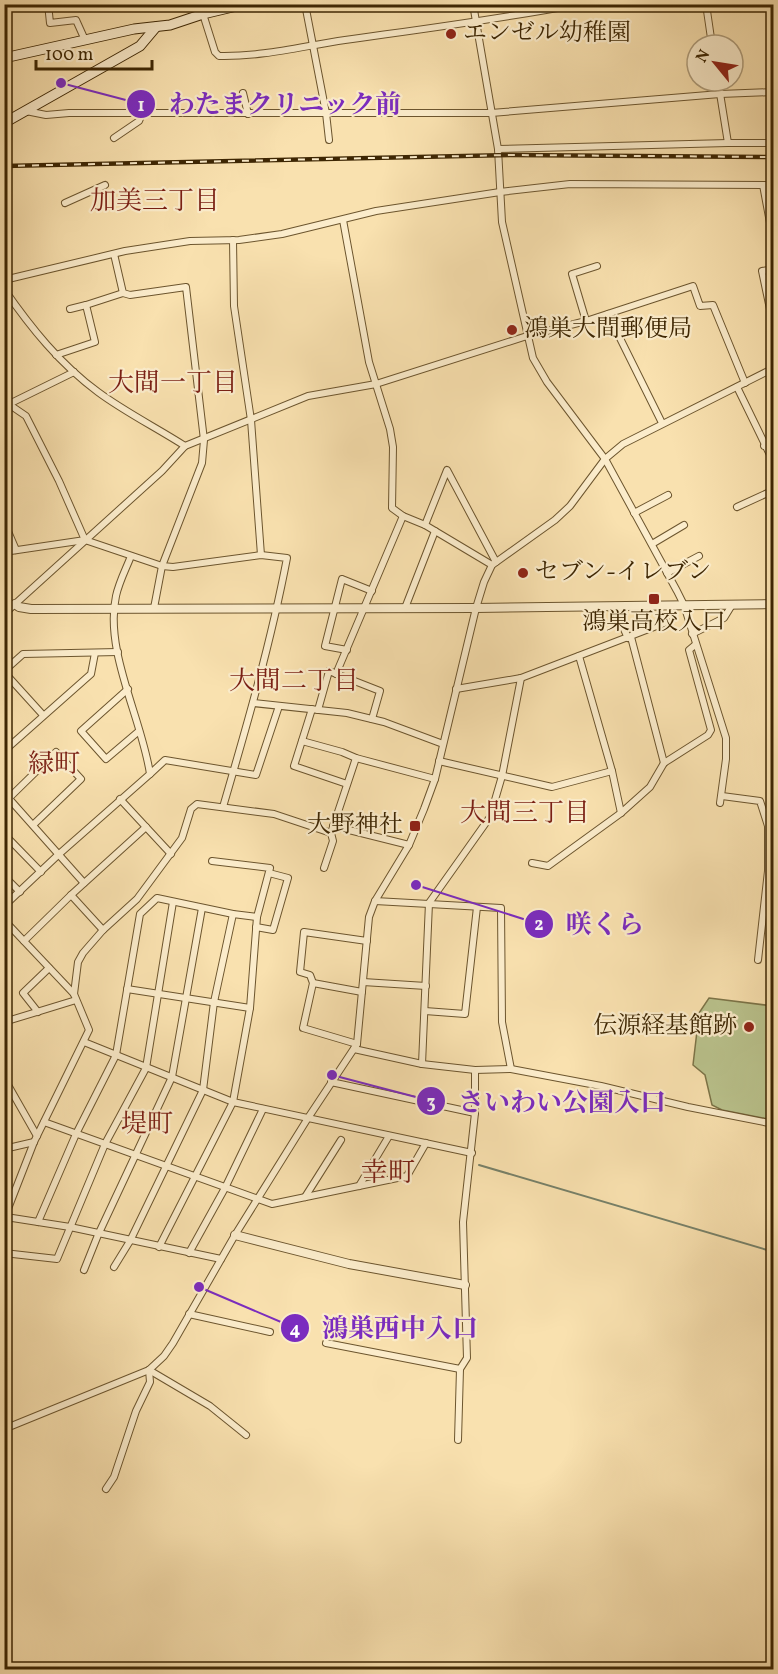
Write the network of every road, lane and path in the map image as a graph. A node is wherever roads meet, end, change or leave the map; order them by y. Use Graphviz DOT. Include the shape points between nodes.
graph roads {
  1 [pos="48,4"];
  2 [pos="245,4"];
  3 [pos="305,4"];
  4 [pos="472,4"];
  5 [pos="579,4"];
  6 [pos="706,4"];
  7 [pos="203,14"];
  8 [pos="477,21"];
  9 [pos="156,27"];
  10 [pos="710,33"];
  11 [pos="85,40"];
  12 [pos="312,45"];
  13 [pos="4,58"];
  14 [pos="774,92"];
  15 [pos="243,93"];
  16 [pos="720,94"];
  17 [pos="26,111"];
  18 [pos="326,113"];
  19 [pos="491,113"];
  20 [pos="142,114"];
  21 [pos="248,114"];
  22 [pos="4,123"];
  23 [pos="114,138"];
  24 [pos="329,140"];
  25 [pos="728,143"];
  26 [pos="774,143"];
  27 [pos="498,149"];
  28 [pos="105,185"];
  29 [pos="763,185"];
  30 [pos="774,185"];
  31 [pos="500,192"];
  32 [pos="65,203"];
  33 [pos="343,220"];
  34 [pos="774,230"];
  35 [pos="233,240"];
  36 [pos="114,254"];
  37 [pos="597,266"];
  38 [pos="774,269"];
  39 [pos="4,280"];
  40 [pos="4,289"];
  41 [pos="123,293"];
  42 [pos="86,305"];
  43 [pos="70,309"];
  44 [pos="608,314"];
  45 [pos="586,321"];
  46 [pos="773,326"];
  47 [pos="527,336"];
  48 [pos="56,355"];
  49 [pos="774,368"];
  50 [pos="74,372"];
  51 [pos="745,383"];
  52 [pos="376,384"];
  53 [pos="738,387"];
  54 [pos="6,403"];
  55 [pos="251,420"];
  56 [pos="662,423"];
  57 [pos="204,440"];
  58 [pos="774,443"];
  59 [pos="185,446"];
  60 [pos="764,446"];
  61 [pos="605,459"];
  62 [pos="774,464"];
  63 [pos="774,490"];
  64 [pos="668,495"];
  65 [pos="737,507"];
  66 [pos="634,513"];
  67 [pos="403,516"];
  68 [pos="4,522"];
  69 [pos="425,525"];
  70 [pos="684,525"];
  71 [pos="435,531"];
  72 [pos="85,540"];
  73 [pos="651,544"];
  74 [pos="16,550"];
  75 [pos="4,552"];
  76 [pos="261,555"];
  77 [pos="130,556"];
  78 [pos="699,556"];
  79 [pos="494,563"];
  80 [pos="162,566"];
  81 [pos="667,573"];
  82 [pos="372,591"];
  83 [pos="15,604"];
  84 [pos="774,604"];
  85 [pos="684,605"];
  86 [pos="732,605"];
  87 [pos="618,606"];
  88 [pos="154,608"];
  89 [pos="278,608"];
  90 [pos="335,608"];
  91 [pos="366,608"];
  92 [pos="405,608"];
  93 [pos="476,608"];
  94 [pos="114,609"];
  95 [pos="4,614"];
  96 [pos="667,622"];
  97 [pos="692,634"];
  98 [pos="629,638"];
  99 [pos="695,645"];
  100 [pos="347,651"];
  101 [pos="118,652"];
  102 [pos="95,653"];
  103 [pos="579,656"];
  104 [pos="4,671"];
  105 [pos="336,674"];
  106 [pos="521,678"];
  107 [pos="128,689"];
  108 [pos="456,689"];
  109 [pos="253,703"];
  110 [pos="279,706"];
  111 [pos="315,710"];
  112 [pos="43,715"];
  113 [pos="372,719"];
  114 [pos="139,731"];
  115 [pos="302,741"];
  116 [pos="443,744"];
  117 [pos="4,751"];
  118 [pos="356,758"];
  119 [pos="439,761"];
  120 [pos="664,763"];
  121 [pos="612,771"];
  122 [pos="235,772"];
  123 [pos="150,774"];
  124 [pos="502,776"];
  125 [pos="435,779"];
  126 [pos="347,784"];
  127 [pos="7,796"];
  128 [pos="120,799"];
  129 [pos="223,807"];
  130 [pos="621,813"];
  131 [pos="33,825"];
  132 [pos="146,827"];
  133 [pos="332,829"];
  134 [pos="4,834"];
  135 [pos="409,845"];
  136 [pos="171,854"];
  137 [pos="58,855"];
  138 [pos="212,861"];
  139 [pos="532,863"];
  140 [pos="324,868"];
  141 [pos="771,870"];
  142 [pos="41,872"];
  143 [pos="269,873"];
  144 [pos="4,876"];
  145 [pos="84,883"];
  146 [pos="20,892"];
  147 [pos="71,895"];
  148 [pos="375,901"];
  149 [pos="173,902"];
  150 [pos="429,903"];
  151 [pos="4,906"];
  152 [pos="477,907"];
  153 [pos="202,908"];
  154 [pos="233,914"];
  155 [pos="257,917"];
  156 [pos="4,920"];
  157 [pos="256,927"];
  158 [pos="103,930"];
  159 [pos="24,940"];
  160 [pos="367,941"];
  161 [pos="758,960"];
  162 [pos="49,968"];
  163 [pos="363,982"];
  164 [pos="313,983"];
  165 [pos="426,986"];
  166 [pos="127,989"];
  167 [pos="362,992"];
  168 [pos="158,993"];
  169 [pos="75,997"];
  170 [pos="186,998"];
  171 [pos="214,1002"];
  172 [pos="250,1008"];
  173 [pos="425,1011"];
  174 [pos="38,1012"];
  175 [pos="4,1022"];
  176 [pos="84,1042"];
  177 [pos="356,1047"];
  178 [pos="116,1055"];
  179 [pos="422,1064"];
  180 [pos="146,1068"];
  181 [pos="511,1069"];
  182 [pos="475,1070"];
  183 [pos="172,1077"];
  184 [pos="4,1078"];
  185 [pos="331,1082"];
  186 [pos="203,1090"];
  187 [pos="233,1102"];
  188 [pos="263,1108"];
  189 [pos="475,1113"];
  190 [pos="308,1118"];
  191 [pos="44,1122"];
  192 [pos="774,1124"];
  193 [pos="76,1134"];
  194 [pos="389,1136"];
  195 [pos="35,1139"];
  196 [pos="341,1140"];
  197 [pos="426,1143"];
  198 [pos="105,1144"];
  199 [pos="4,1149"];
  200 [pos="472,1153"];
  201 [pos="135,1155"];
  202 [pos="165,1166"];
  203 [pos="195,1177"];
  204 [pos="359,1186"];
  205 [pos="225,1188"];
  206 [pos="306,1197"];
  207 [pos="257,1200"];
  208 [pos="5,1218"];
  209 [pos="38,1222"];
  210 [pos="70,1227"];
  211 [pos="98,1235"];
  212 [pos="235,1235"];
  213 [pos="130,1241"];
  214 [pos="159,1246"];
  215 [pos="4,1253"];
  216 [pos="189,1253"];
  217 [pos="220,1259"];
  218 [pos="114,1267"];
  219 [pos="84,1270"];
  220 [pos="465,1285"];
  221 [pos="189,1314"];
  222 [pos="270,1332"];
  223 [pos="326,1343"];
  224 [pos="460,1369"];
  225 [pos="149,1370"];
  226 [pos="4,1429"];
  227 [pos="246,1434"];
  228 [pos="458,1440"];
  229 [pos="106,1489"];
  1 -- 11 [label="street" via="50,23 76,20"];
  2 -- 7 [label="main road"];
  3 -- 12 [label="street"];
  4 -- 8 [label="street"];
  5 -- 8 [label="street"];
  6 -- 10 [label="street"];
  7 -- 9 [label="main road"];
  7 -- 12 [label="street" via="219,56"];
  8 -- 12 [label="street"];
  8 -- 19 [label="street"];
  9 -- 11 [label="main road"];
  9 -- 17 [label="main road" via="140,46"];
  11 -- 13 [label="main road"];
  12 -- 18 [label="street"];
  14 -- 16 [label="street"];
  15 -- 21 [label="street"];
  16 -- 19 [label="street"];
  16 -- 25 [label="street"];
  17 -- 20 [label="street" via="46,115"];
  17 -- 22 [label="main road"];
  18 -- 19 [label="street"];
  18 -- 21 [label="street"];
  18 -- 24 [label="street"];
  19 -- 27 [label="street"];
  20 -- 21 [label="street"];
  20 -- 23 [label="street" via="139,121"];
  25 -- 26 [label="street"];
  25 -- 27 [label="street"];
  27 -- 31 [label="street"];
  28 -- 32 [label="street"];
  29 -- 30 [label="street"];
  29 -- 31 [label="street" via="570,184"];
  29 -- 34 [label="street"];
  31 -- 33 [label="street" via="376,211"];
  31 -- 47 [label="street" via="502,222"];
  33 -- 35 [label="street"];
  33 -- 52 [label="street"];
  35 -- 36 [label="street" via="182,242"];
  35 -- 55 [label="street" via="234,306"];
  36 -- 39 [label="street"];
  36 -- 41 [label="street"];
  37 -- 45 [label="street" via="572,274"];
  38 -- 46 [label="street" via="762,271"];
  40 -- 48 [label="street"];
  41 -- 42 [label="street"];
  41 -- 57 [label="street" via="130,296 186,287"];
  42 -- 43 [label="street"];
  42 -- 48 [label="street" via="95,342"];
  44 -- 45 [label="street"];
  44 -- 51 [label="street" via="693,286 700,306 713,305"];
  44 -- 56 [label="street"];
  45 -- 47 [label="street"];
  47 -- 52 [label="street"];
  47 -- 61 [label="street" via="533,358 547,382"];
  48 -- 50 [label="street"];
  49 -- 51 [label="street"];
  50 -- 54 [label="street"];
  50 -- 59 [label="street" via="100,393"];
  51 -- 53 [label="street"];
  52 -- 55 [label="street" via="308,396"];
  52 -- 67 [label="street" via="393,447 392,508"];
  53 -- 56 [label="street"];
  53 -- 60 [label="street"];
  54 -- 72 [label="street" via="26,416"];
  55 -- 57 [label="street"];
  55 -- 76 [label="street"];
  56 -- 61 [label="street" via="623,444"];
  57 -- 59 [label="street"];
  57 -- 80 [label="street" via="202,463"];
  58 -- 60 [label="street"];
  59 -- 72 [label="street"];
  60 -- 62 [label="street"];
  61 -- 66 [label="street"];
  61 -- 79 [label="street" via="570,506"];
  63 -- 65 [label="street"];
  64 -- 66 [label="street"];
  66 -- 73 [label="street"];
  67 -- 69 [label="street"];
  67 -- 82 [label="street"];
  68 -- 74 [label="street"];
  69 -- 71 [label="street"];
  69 -- 79 [label="street" via="447,470"];
  70 -- 73 [label="street"];
  71 -- 79 [label="street"];
  71 -- 92 [label="street"];
  72 -- 74 [label="street"];
  72 -- 77 [label="street"];
  72 -- 83 [label="street"];
  73 -- 81 [label="street"];
  74 -- 75 [label="street"];
  76 -- 80 [label="street"];
  76 -- 89 [label="street" via="287,558"];
  77 -- 80 [label="street"];
  77 -- 94 [label="street"];
  78 -- 81 [label="street"];
  79 -- 93 [label="street"];
  80 -- 88 [label="street"];
  81 -- 85 [label="street"];
  82 -- 90 [label="street" via="342,579"];
  82 -- 91 [label="street"];
  83 -- 94 [label="street" via="32,609"];
  83 -- 95 [label="street"];
  84 -- 86 [label="street"];
  85 -- 86 [label="street"];
  85 -- 87 [label="street"];
  85 -- 97 [label="street"];
  86 -- 97 [label="street" via="724,618"];
  87 -- 93 [label="street"];
  87 -- 98 [label="street" via="618,616"];
  88 -- 89 [label="street"];
  88 -- 94 [label="street"];
  89 -- 90 [label="street"];
  89 -- 109 [label="street"];
  90 -- 91 [label="street"];
  90 -- 100 [label="street" via="325,646"];
  91 -- 92 [label="street"];
  91 -- 100 [label="street"];
  92 -- 93 [label="street"];
  93 -- 108 [label="street"];
  94 -- 101 [label="street"];
  96 -- 98 [label="street"];
  97 -- 99 [label="street"];
  98 -- 103 [label="street"];
  98 -- 120 [label="street"];
  99 -- 120 [label="street" via="689,650 711,730"];
  99 -- 141 [label="street" via="726,738 721,799 760,801 768,826"];
  100 -- 105 [label="street"];
  101 -- 102 [label="street"];
  101 -- 107 [label="street"];
  102 -- 104 [label="street" via="23,654"];
  102 -- 112 [label="street" via="91,674"];
  103 -- 106 [label="street"];
  103 -- 121 [label="street"];
  104 -- 112 [label="street"];
  105 -- 111 [label="street" via="329,671"];
  105 -- 113 [label="street" via="380,691"];
  106 -- 108 [label="street"];
  106 -- 124 [label="street"];
  107 -- 114 [label="street"];
  107 -- 114 [label="street" via="81,731 106,759"];
  108 -- 116 [label="street"];
  109 -- 110 [label="street"];
  109 -- 122 [label="street"];
  110 -- 111 [label="street"];
  110 -- 122 [label="street" via="256,775"];
  111 -- 113 [label="street"];
  111 -- 115 [label="street"];
  112 -- 117 [label="street"];
  113 -- 116 [label="street"];
  114 -- 123 [label="street"];
  115 -- 118 [label="street"];
  115 -- 126 [label="street" via="294,766"];
  116 -- 119 [label="street"];
  118 -- 125 [label="street"];
  118 -- 126 [label="street"];
  119 -- 124 [label="street"];
  119 -- 125 [label="street"];
  120 -- 130 [label="street" via="650,787"];
  121 -- 124 [label="street" via="552,787"];
  121 -- 130 [label="street"];
  122 -- 123 [label="street" via="165,760"];
  122 -- 129 [label="street"];
  123 -- 128 [label="street"];
  124 -- 150 [label="street" via="490,817"];
  125 -- 135 [label="street"];
  126 -- 133 [label="street"];
  127 -- 131 [label="street"];
  127 -- 131 [label="street" via="56,753 81,779"];
  128 -- 132 [label="street"];
  128 -- 137 [label="street"];
  129 -- 133 [label="street" via="274,814"];
  129 -- 136 [label="street" via="197,804 191,809 182,838"];
  130 -- 139 [label="street" via="548,866"];
  131 -- 137 [label="street"];
  132 -- 136 [label="street"];
  132 -- 145 [label="street"];
  133 -- 135 [label="street"];
  133 -- 140 [label="street" via="333,841"];
  134 -- 142 [label="street"];
  135 -- 148 [label="street"];
  136 -- 158 [label="street" via="137,899"];
  137 -- 142 [label="street"];
  137 -- 145 [label="street"];
  138 -- 143 [label="street" via="270,868"];
  141 -- 161 [label="street"];
  142 -- 146 [label="street"];
  143 -- 155 [label="street"];
  143 -- 157 [label="street" via="288,878 273,930"];
  144 -- 146 [label="street"];
  145 -- 147 [label="street"];
  146 -- 151 [label="street"];
  147 -- 158 [label="street"];
  147 -- 159 [label="street"];
  148 -- 150 [label="street"];
  148 -- 160 [label="street"];
  149 -- 153 [label="street"];
  149 -- 166 [label="street" via="157,898 140,914"];
  149 -- 168 [label="street"];
  150 -- 152 [label="street"];
  150 -- 165 [label="street"];
  152 -- 173 [label="street" via="465,1014"];
  152 -- 181 [label="street" via="501,908 502,1022"];
  153 -- 154 [label="street"];
  153 -- 170 [label="street"];
  154 -- 155 [label="street"];
  154 -- 171 [label="street"];
  155 -- 157 [label="street"];
  156 -- 159 [label="street"];
  157 -- 172 [label="street"];
  158 -- 169 [label="street" via="78,962"];
  159 -- 162 [label="street"];
  160 -- 163 [label="street"];
  160 -- 164 [label="street" via="304,932 300,972 310,975"];
  162 -- 169 [label="street"];
  162 -- 174 [label="street" via="23,993"];
  163 -- 165 [label="street"];
  163 -- 167 [label="street"];
  164 -- 167 [label="street"];
  164 -- 177 [label="street" via="303,1028"];
  165 -- 173 [label="street"];
  166 -- 168 [label="street"];
  166 -- 178 [label="street"];
  167 -- 177 [label="street"];
  168 -- 170 [label="street"];
  168 -- 180 [label="street"];
  169 -- 174 [label="street"];
  169 -- 176 [label="street" via="89,1030"];
  170 -- 171 [label="street"];
  170 -- 183 [label="street"];
  171 -- 172 [label="street"];
  171 -- 186 [label="street"];
  172 -- 187 [label="street"];
  173 -- 179 [label="street"];
  174 -- 175 [label="street"];
  176 -- 178 [label="street"];
  176 -- 191 [label="street"];
  177 -- 179 [label="street"];
  177 -- 185 [label="street"];
  178 -- 180 [label="street"];
  178 -- 193 [label="street"];
  179 -- 182 [label="street"];
  180 -- 183 [label="street"];
  180 -- 198 [label="street"];
  181 -- 182 [label="street"];
  181 -- 192 [label="street"];
  182 -- 189 [label="street"];
  183 -- 186 [label="street"];
  183 -- 201 [label="street"];
  184 -- 195 [label="street"];
  185 -- 189 [label="street"];
  185 -- 190 [label="street"];
  186 -- 187 [label="street"];
  186 -- 202 [label="street"];
  187 -- 188 [label="street"];
  187 -- 203 [label="street"];
  188 -- 190 [label="street"];
  188 -- 205 [label="street"];
  189 -- 200 [label="street"];
  190 -- 194 [label="street"];
  190 -- 207 [label="street"];
  191 -- 193 [label="street"];
  191 -- 195 [label="street"];
  193 -- 198 [label="street"];
  193 -- 209 [label="street"];
  194 -- 197 [label="street"];
  194 -- 204 [label="street"];
  195 -- 199 [label="street"];
  195 -- 208 [label="street"];
  196 -- 206 [label="street"];
  197 -- 200 [label="street"];
  197 -- 204 [label="street" via="407,1176"];
  198 -- 201 [label="street"];
  198 -- 210 [label="street"];
  200 -- 220 [label="street" via="463,1222"];
  201 -- 202 [label="street"];
  201 -- 211 [label="street"];
  202 -- 203 [label="street"];
  202 -- 213 [label="street"];
  203 -- 205 [label="street"];
  203 -- 214 [label="street"];
  204 -- 206 [label="street"];
  205 -- 207 [label="street"];
  205 -- 216 [label="street"];
  206 -- 207 [label="street" via="272,1204"];
  207 -- 212 [label="street"];
  208 -- 209 [label="street"];
  209 -- 210 [label="street"];
  210 -- 211 [label="street"];
  210 -- 215 [label="street" via="57,1259"];
  211 -- 213 [label="street"];
  211 -- 219 [label="street"];
  212 -- 217 [label="street"];
  212 -- 220 [label="street" via="349,1264"];
  213 -- 214 [label="street"];
  213 -- 218 [label="street"];
  214 -- 216 [label="street"];
  216 -- 217 [label="street"];
  217 -- 221 [label="street"];
  220 -- 224 [label="street" via="467,1358"];
  221 -- 222 [label="street"];
  221 -- 225 [label="street" via="165,1356"];
  223 -- 224 [label="street"];
  224 -- 228 [label="street"];
  225 -- 226 [label="street"];
  225 -- 227 [label="street" via="210,1406"];
  225 -- 229 [label="street" via="150,1382"];
}
